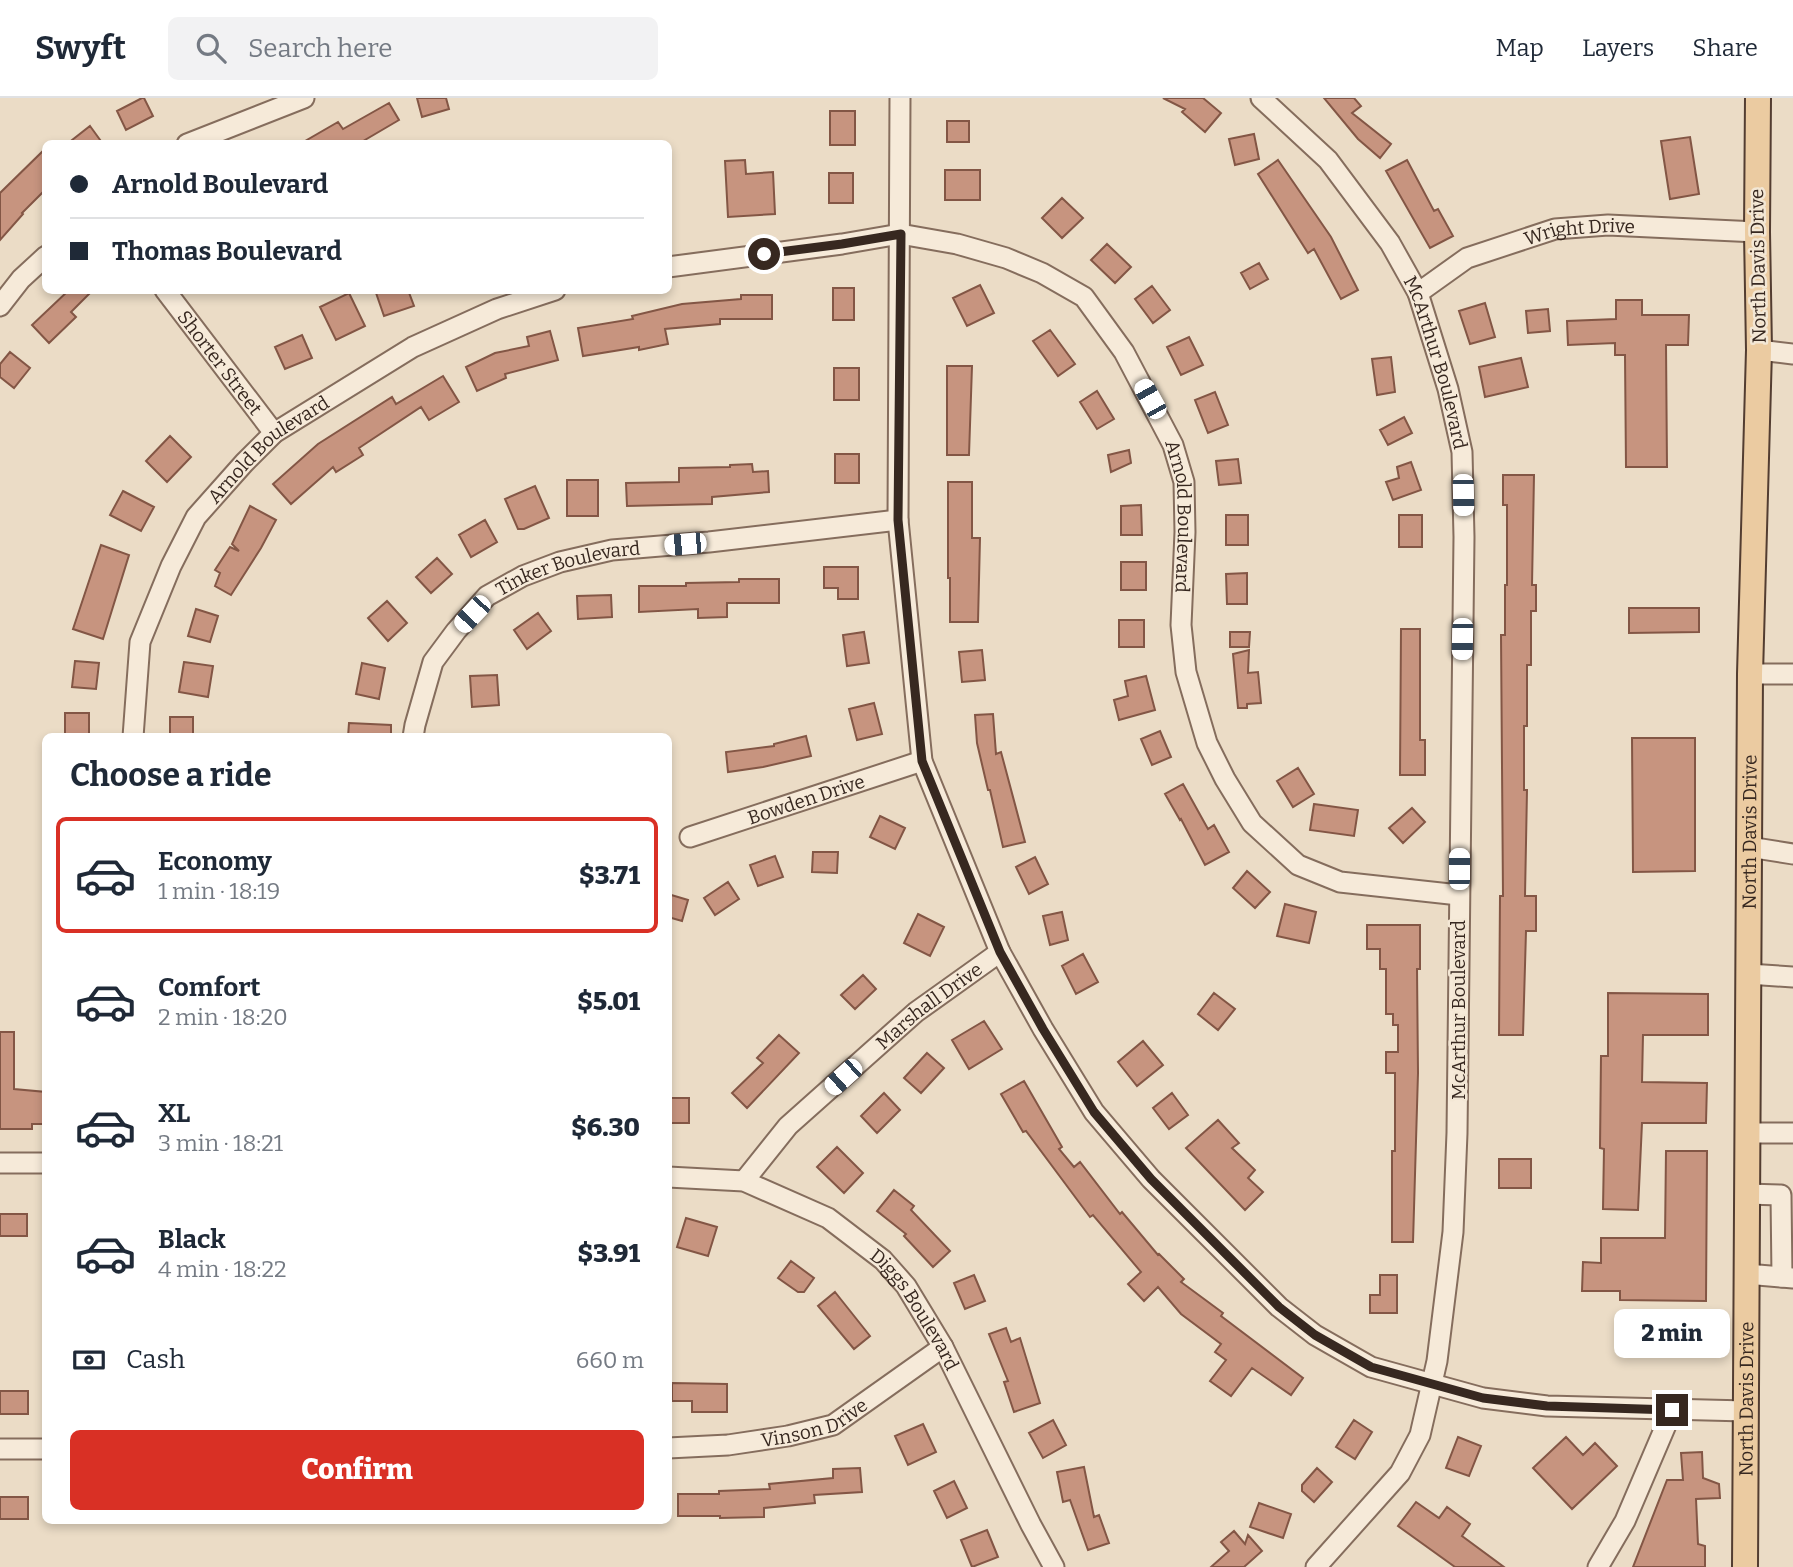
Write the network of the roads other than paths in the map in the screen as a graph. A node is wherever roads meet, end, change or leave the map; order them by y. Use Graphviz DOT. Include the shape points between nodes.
graph roads {
  1 [pos="304,98"];
  2 [pos="900,98"];
  3 [pos="1261,98"];
  4 [pos="1758,98"];
  5 [pos="197,140"];
  6 [pos="1757,232"];
  7 [pos="901,234"];
  8 [pos="42,260"];
  9 [pos="672,266"];
  10 [pos="1418,293"];
  11 [pos="168,294"];
  12 [pos="543,294"];
  13 [pos="0,306"];
  14 [pos="1759,350"];
  15 [pos="1793,354"];
  16 [pos="274,433"];
  17 [pos="898,520"];
  18 [pos="1750,674"];
  19 [pos="1793,674"];
  20 [pos="133,733"];
  21 [pos="414,733"];
  22 [pos="922,761"];
  23 [pos="690,837"];
  24 [pos="1749,847"];
  25 [pos="1793,854"];
  26 [pos="1459,895"];
  27 [pos="1000,952"];
  28 [pos="1748,974"];
  29 [pos="1793,977"];
  30 [pos="1747,1133"];
  31 [pos="1793,1133"];
  32 [pos="0,1163"];
  33 [pos="42,1163"];
  34 [pos="672,1177"];
  35 [pos="744,1181"];
  36 [pos="1747,1194"];
  37 [pos="1787,1195"];
  38 [pos="1746,1274"];
  39 [pos="1788,1278"];
  40 [pos="943,1347"];
  41 [pos="1433,1385"];
  42 [pos="1672,1410"];
  43 [pos="1746,1411"];
  44 [pos="672,1448"];
  45 [pos="0,1449"];
  46 [pos="42,1449"];
  47 [pos="1054,1567"];
  48 [pos="1316,1567"];
  49 [pos="1598,1567"];
  50 [pos="1745,1567"];
  1 -- 5 [label="street"];
  2 -- 7 [label="street"];
  3 -- 10 [label="street, McArthur Boulevard" via="1328,160 1390,243"];
  4 -- 6 [label="main road, North Davis Drive"];
  6 -- 10 [label="street, Wright Drive" via="1608,225 1555,229 1467,258"];
  6 -- 14 [label="main road, North Davis Drive"];
  7 -- 9 [label="street, Arnold Boulevard"];
  7 -- 17 [label="street"];
  7 -- 26 [label="street, Arnold Boulevard" via="994,254 1042,273 1084,298 1124,352 1173,445 1184,482 1181,625 1194,704 1207,743 1252,823 1298,866 1340,882"];
  8 -- 13 [label="street"];
  10 -- 26 [label="street, McArthur Boulevard" via="1462,452"];
  11 -- 16 [label="street, Shorter Street"];
  12 -- 16 [label="street, Arnold Boulevard" via="413,347"];
  14 -- 15 [label="street"];
  14 -- 18 [label="main road, North Davis Drive"];
  16 -- 20 [label="street, Arnold Boulevard" via="196,517 171,566 141,642"];
  17 -- 21 [label="street, Tinker Boulevard" via="612,550 523,576 488,596 433,662"];
  17 -- 22 [label="street"];
  18 -- 19 [label="street"];
  18 -- 24 [label="main road, North Davis Drive"];
  22 -- 23 [label="street, Bowden Drive"];
  22 -- 27 [label="street"];
  24 -- 25 [label="street"];
  24 -- 28 [label="main road, North Davis Drive"];
  26 -- 41 [label="street, McArthur Boulevard" via="1453,1232"];
  27 -- 35 [label="street, Marshall Drive" via="916,1012 807,1108"];
  27 -- 41 [label="street" via="1094,1112 1221,1250 1315,1335 1371,1367"];
  28 -- 29 [label="street"];
  28 -- 30 [label="main road, North Davis Drive"];
  30 -- 31 [label="street"];
  30 -- 36 [label="main road, North Davis Drive"];
  32 -- 33 [label="street"];
  34 -- 35 [label="street, Diggs Boulevard"];
  35 -- 40 [label="street, Diggs Boulevard" via="828,1218 883,1260 906,1286"];
  36 -- 37 [label="street"];
  36 -- 38 [label="main road, North Davis Drive"];
  37 -- 39 [label="street"];
  38 -- 39 [label="street"];
  38 -- 43 [label="main road, North Davis Drive"];
  40 -- 44 [label="street, Vinson Drive" via="833,1425 729,1445"];
  40 -- 47 [label="street, Diggs Boulevard"];
  41 -- 42 [label="street" via="1483,1398 1547,1406"];
  41 -- 48 [label="street, McArthur Boulevard" via="1420,1435 1400,1473"];
  42 -- 43 [label="street"];
  42 -- 49 [label="street" via="1625,1521"];
  43 -- 50 [label="main road, North Davis Drive"];
  45 -- 46 [label="street"];
}
